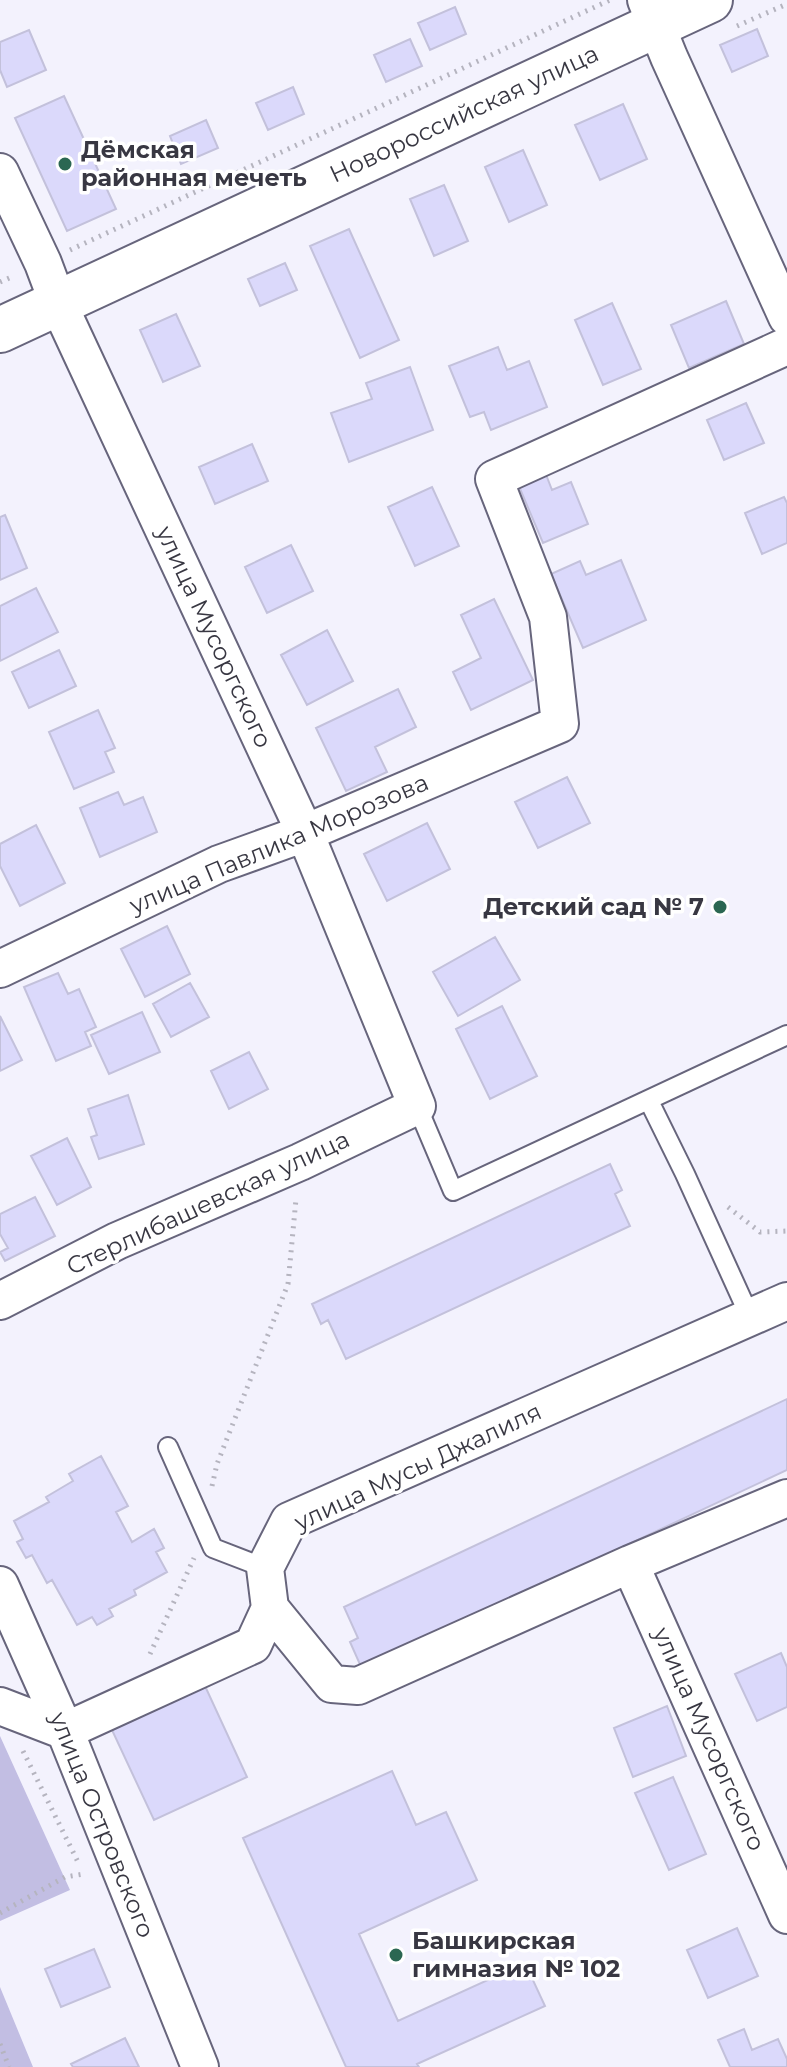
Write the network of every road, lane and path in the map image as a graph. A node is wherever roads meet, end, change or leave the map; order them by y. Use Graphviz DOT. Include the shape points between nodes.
graph roads {
  1 [pos="610,0"];
  2 [pos="710,0"];
  3 [pos="651,12"];
  4 [pos="0,172"];
  5 [pos="43,263"];
  6 [pos="0,282"];
  7 [pos="58,303"];
  8 [pos="787,317"];
  9 [pos="0,330"];
  10 [pos="787,346"];
  11 [pos="305,833"];
  12 [pos="0,969"];
  13 [pos="787,1035"];
  14 [pos="649,1101"];
  15 [pos="417,1106"];
  16 [pos="300,1162"];
  17 [pos="685,1174"];
  18 [pos="787,1231"];
  19 [pos="0,1301"];
  20 [pos="787,1301"];
  21 [pos="750,1317"];
  22 [pos="168,1447"];
  23 [pos="787,1498"];
  24 [pos="204,1527"];
  25 [pos="630,1564"];
  26 [pos="265,1568"];
  27 [pos="0,1585"];
  28 [pos="270,1608"];
  29 [pos="128,1702"];
  30 [pos="1,1706"];
  31 [pos="65,1731"];
  32 [pos="84,1874"];
  33 [pos="90,1888"];
  34 [pos="0,1913"];
  35 [pos="787,1915"];
  36 [pos="0,2044"];
  37 [pos="9,2067"];
  38 [pos="200,2067"];
  1 -- 5 [label="path"];
  2 -- 3 [label="main road, Новороссийская улица"];
  3 -- 7 [label="main road, Новороссийская улица"];
  3 -- 8 [label="street"];
  4 -- 5 [label="street, улица Мусоргского"];
  5 -- 6 [label="path"];
  5 -- 7 [label="street, улица Мусоргского"];
  7 -- 9 [label="main road, Новороссийская улица"];
  7 -- 11 [label="street, улица Мусоргского"];
  10 -- 11 [label="street, улица Павлика Морозова" via="494,479 548,617 560,724"];
  11 -- 12 [label="street, улица Павлика Морозова" via="219,864"];
  11 -- 15 [label="street, улица Мусоргского"];
  13 -- 14 [label="lane"];
  14 -- 15 [label="lane" via="453,1191"];
  14 -- 17 [label="lane"];
  15 -- 16 [label="street, Стерлибашевская улица"];
  16 -- 19 [label="street, Стерлибашевская улица" via="117,1241"];
  16 -- 24 [label="path" via="288,1284 217,1464"];
  17 -- 18 [label="path" via="760,1232"];
  17 -- 21 [label="lane"];
  20 -- 21 [label="street, улица Мусы Джалиля"];
  21 -- 26 [label="street, улица Мусы Джалиля" via="289,1521"];
  22 -- 24 [label="lane"];
  23 -- 25 [label="street"];
  24 -- 26 [label="lane" via="213,1548"];
  24 -- 29 [label="path"];
  25 -- 28 [label="street" via="358,1686 332,1684"];
  25 -- 35 [label="street, улица Мусоргского"];
  26 -- 28 [label="street"];
  27 -- 31 [label="street, улица Островского"];
  28 -- 29 [label="street" via="253,1645"];
  29 -- 31 [label="street"];
  30 -- 31 [label="street"];
  30 -- 32 [label="path"];
  31 -- 38 [label="street, улица Островского"];
  32 -- 33 [label="path"];
  32 -- 34 [label="path" via="65,1877"];
  36 -- 37 [label="path"];
}
